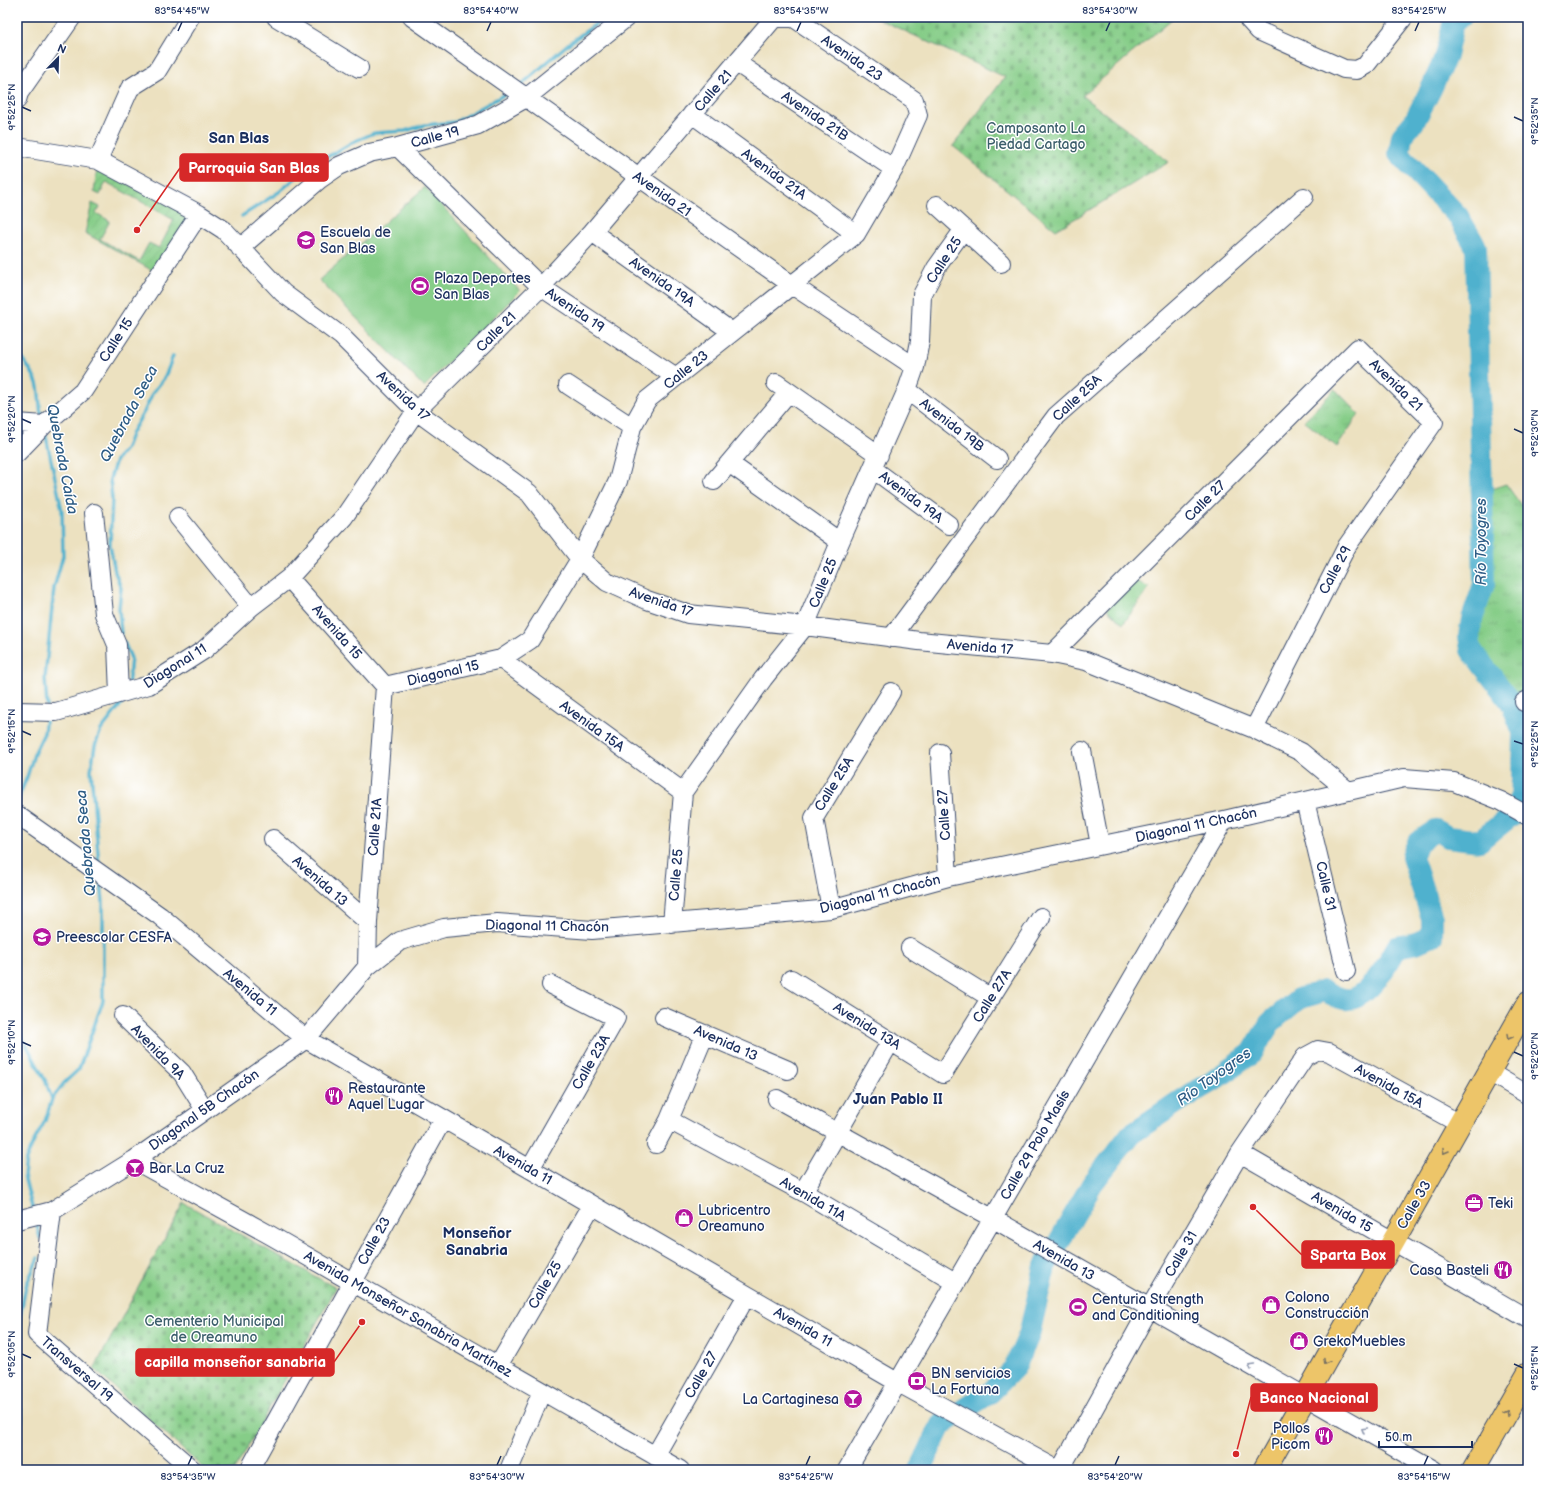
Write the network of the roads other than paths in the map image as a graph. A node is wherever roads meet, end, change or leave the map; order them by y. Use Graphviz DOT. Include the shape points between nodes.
graph roads {
  1 [pos="72,17"];
  2 [pos="190,17"];
  3 [pos="412,17"];
  4 [pos="1248,17"];
  5 [pos="1404,17"];
  6 [pos="774,18"];
  7 [pos="284,19"];
  8 [pos="619,19"];
  9 [pos="737,64"];
  10 [pos="359,68"];
  11 [pos="526,98"];
  12 [pos="17,100"];
  13 [pos="692,114"];
  14 [pos="918,115"];
  15 [pos="17,147"];
  16 [pos="398,147"];
  17 [pos="98,160"];
  18 [pos="894,169"];
  19 [pos="639,178"];
  20 [pos="1304,197"];
  21 [pos="937,205"];
  22 [pos="200,214"];
  23 [pos="964,230"];
  24 [pos="592,232"];
  25 [pos="856,234"];
  26 [pos="240,248"];
  27 [pos="1001,263"];
  28 [pos="792,285"];
  29 [pos="541,287"];
  30 [pos="732,332"];
  31 [pos="1358,348"];
  32 [pos="915,367"];
  33 [pos="676,377"];
  34 [pos="568,384"];
  35 [pos="907,390"];
  36 [pos="416,412"];
  37 [pos="17,422"];
  38 [pos="1434,422"];
  39 [pos="44,425"];
  40 [pos="632,428"];
  41 [pos="17,453"];
  42 [pos="996,459"];
  43 [pos="876,462"];
  44 [pos="729,463"];
  45 [pos="714,481"];
  46 [pos="94,513"];
  47 [pos="178,517"];
  48 [pos="949,525"];
  49 [pos="840,542"];
  50 [pos="580,559"];
  51 [pos="289,578"];
  52 [pos="251,608"];
  53 [pos="806,626"];
  54 [pos="891,638"];
  55 [pos="1052,654"];
  56 [pos="501,659"];
  57 [pos="385,686"];
  58 [pos="891,692"];
  59 [pos="118,694"];
  60 [pos="17,711"];
  61 [pos="1254,729"];
  62 [pos="1082,751"];
  63 [pos="940,753"];
  64 [pos="1347,790"];
  65 [pos="683,792"];
  66 [pos="1305,801"];
  67 [pos="1524,814"];
  68 [pos="17,815"];
  69 [pos="1224,820"];
  70 [pos="273,839"];
  71 [pos="1100,845"];
  72 [pos="948,877"];
  73 [pos="831,909"];
  74 [pos="1041,918"];
  75 [pos="368,922"];
  76 [pos="672,924"];
  77 [pos="910,948"];
  78 [pos="367,967"];
  79 [pos="1346,971"];
  80 [pos="791,979"];
  81 [pos="551,985"];
  82 [pos="991,998"];
  83 [pos="1528,1004"];
  84 [pos="123,1016"];
  85 [pos="664,1017"];
  86 [pos="705,1034"];
  87 [pos="306,1039"];
  88 [pos="891,1041"];
  89 [pos="1318,1050"];
  90 [pos="788,1070"];
  91 [pos="1489,1072"];
  92 [pos="943,1074"];
  93 [pos="1528,1095"];
  94 [pos="777,1098"];
  95 [pos="205,1110"];
  96 [pos="443,1118"];
  97 [pos="669,1120"];
  98 [pos="1460,1124"];
  99 [pos="838,1132"];
  100 [pos="656,1144"];
  101 [pos="1240,1153"];
  102 [pos="134,1160"];
  103 [pos="530,1169"];
  104 [pos="803,1192"];
  105 [pos="592,1205"];
  106 [pos="52,1210"];
  107 [pos="992,1218"];
  108 [pos="17,1220"];
  109 [pos="1393,1242"];
  110 [pos="351,1282"];
  111 [pos="955,1282"];
  112 [pos="747,1294"];
  113 [pos="1149,1309"];
  114 [pos="1528,1319"];
  115 [pos="498,1366"];
  116 [pos="1528,1374"];
  117 [pos="898,1382"];
  118 [pos="542,1391"];
  119 [pos="1306,1397"];
  120 [pos="655,1456"];
  121 [pos="193,1470"];
  122 [pos="249,1470"];
  123 [pos="508,1470"];
  124 [pos="680,1470"];
  125 [pos="847,1470"];
  126 [pos="1059,1470"];
  127 [pos="1264,1470"];
  128 [pos="1434,1470"];
  129 [pos="1473,1470"];
  1 -- 12 [label="street" via="19,93"];
  2 -- 17 [label="street" via="157,71 130,88"];
  3 -- 11 [label="street, Avenida 21"];
  4 -- 5 [label="street" via="1259,31 1344,69 1357,70 1366,65"];
  6 -- 9 [label="street, Calle 21"];
  6 -- 14 [label="street, Avenida 23" via="794,18 800,22 914,100"];
  7 -- 10 [label="street"];
  8 -- 11 [label="street, Calle 19"];
  9 -- 13 [label="street, Calle 21"];
  9 -- 18 [label="street, Avenida 21B"];
  11 -- 16 [label="street, Calle 19" via="478,125"];
  11 -- 19 [label="street, Avenida 21"];
  13 -- 19 [label="street, Calle 21"];
  13 -- 25 [label="street, Avenida 21A"];
  14 -- 18 [label="street, Calle 23"];
  15 -- 17 [label="street"];
  16 -- 26 [label="street, Calle 19" via="369,154 339,166 320,179"];
  16 -- 29 [label="street, Avenida 19"];
  17 -- 22 [label="street, Avenida 17"];
  18 -- 25 [label="street, Calle 23"];
  19 -- 24 [label="street, Calle 21"];
  19 -- 28 [label="street, Avenida 21"];
  20 -- 54 [label="street, Calle 25A" via="1056,416"];
  21 -- 23 [label="street"];
  22 -- 26 [label="street, Avenida 17" via="224,230"];
  22 -- 39 [label="street, Calle 15" via="83,391"];
  23 -- 27 [label="street"];
  23 -- 32 [label="street, Calle 25" via="936,268 922,295 920,341"];
  24 -- 29 [label="street, Calle 21"];
  24 -- 30 [label="street, Avenida 19A"];
  25 -- 28 [label="street, Calle 23"];
  26 -- 36 [label="street, Avenida 17" via="283,293 341,336"];
  28 -- 30 [label="street, Calle 23"];
  28 -- 32 [label="street, Avenida 21"];
  29 -- 33 [label="street, Avenida 19"];
  29 -- 36 [label="street, Calle 21"];
  30 -- 33 [label="street, Calle 23"];
  31 -- 38 [label="street, Avenida 21"];
  31 -- 55 [label="street, Calle 27"];
  32 -- 35 [label="street, Calle 25"];
  33 -- 40 [label="street, Calle 23" via="647,400"];
  34 -- 40 [label="street"];
  35 -- 42 [label="street, Avenida 19B"];
  35 -- 43 [label="street, Calle 25"];
  36 -- 50 [label="street, Avenida 17" via="529,493"];
  36 -- 51 [label="street, Calle 21" via="344,517"];
  37 -- 39 [label="street"];
  38 -- 61 [label="street, Calle 29" via="1347,546"];
  39 -- 41 [label="street, Calle 15"];
  40 -- 50 [label="street, Calle 23" via="618,481"];
  43 -- 44 [label="street, Avenida 19A" via="783,388"];
  43 -- 48 [label="street, Avenida 19A"];
  43 -- 49 [label="street, Calle 25"];
  44 -- 45 [label="street"];
  44 -- 49 [label="street"];
  46 -- 59 [label="street" via="104,614 117,645"];
  47 -- 52 [label="street"];
  49 -- 53 [label="street, Calle 25"];
  50 -- 53 [label="street, Avenida 17" via="607,582 647,600 688,614"];
  50 -- 56 [label="street, Calle 23" via="530,640"];
  51 -- 52 [label="street, Diagonal 11"];
  51 -- 57 [label="street, Avenida 15"];
  52 -- 59 [label="street, Diagonal 11" via="204,650 149,685"];
  53 -- 54 [label="street, Avenida 17"];
  53 -- 65 [label="street, Calle 25" via="763,679"];
  54 -- 55 [label="street, Avenida 17"];
  55 -- 61 [label="street, Avenida 17" via="1086,661"];
  56 -- 57 [label="street, Diagonal 15"];
  56 -- 65 [label="street, Avenida 15A"];
  57 -- 75 [label="street, Calle 21A"];
  58 -- 73 [label="street, Calle 25A" via="814,818"];
  59 -- 60 [label="street, Diagonal 11" via="56,712"];
  61 -- 64 [label="street, Avenida 17" via="1301,752"];
  62 -- 71 [label="street"];
  63 -- 72 [label="street, Calle 27"];
  64 -- 66 [label="street, Diagonal 11 Chacón"];
  64 -- 67 [label="street, Diagonal 11 Chacón" via="1404,778 1454,782 1501,801"];
  65 -- 76 [label="street, Calle 25"];
  66 -- 69 [label="street, Diagonal 11 Chacón"];
  66 -- 79 [label="street, Calle 31"];
  68 -- 87 [label="street, Avenida 11" via="160,916"];
  69 -- 71 [label="street, Diagonal 11 Chacón"];
  69 -- 107 [label="street, Calle 29 Polo Masís"];
  70 -- 75 [label="street, Avenida 13"];
  71 -- 72 [label="street, Diagonal 11 Chacón"];
  72 -- 73 [label="street, Diagonal 11 Chacón"];
  73 -- 76 [label="street, Diagonal 11 Chacón"];
  74 -- 82 [label="street, Calle 27A"];
  75 -- 78 [label="street, Calle 21A"];
  76 -- 78 [label="street, Diagonal 11 Chacón" via="592,930 497,923 444,928 400,941"];
  77 -- 82 [label="street"];
  78 -- 87 [label="street, Diagonal 5B Chacón"];
  80 -- 88 [label="street, Avenida 13A"];
  81 -- 103 [label="street, Calle 23A" via="616,1018"];
  82 -- 92 [label="street, Calle 27A"];
  83 -- 91 [label="main road, Calle 33, one-way"];
  84 -- 95 [label="street, Avenida 9A" via="182,1073"];
  85 -- 86 [label="street, Avenida 13"];
  86 -- 90 [label="street, Avenida 13"];
  86 -- 97 [label="street"];
  87 -- 95 [label="street, Diagonal 5B Chacón"];
  87 -- 96 [label="street, Avenida 11"];
  88 -- 92 [label="street, Avenida 13A"];
  88 -- 99 [label="street"];
  89 -- 98 [label="street, Avenida 15A" via="1329,1052"];
  89 -- 101 [label="street, Calle 31" via="1306,1057"];
  91 -- 93 [label="street"];
  91 -- 98 [label="main road, Calle 33"];
  94 -- 99 [label="street, Avenida 13"];
  95 -- 102 [label="street, Diagonal 5B Chacón"];
  96 -- 103 [label="street, Avenida 11"];
  96 -- 110 [label="street, Calle 23"];
  97 -- 100 [label="street"];
  97 -- 104 [label="street, Avenida 11A"];
  98 -- 109 [label="main road, Calle 33, one-way"];
  99 -- 104 [label="street"];
  99 -- 107 [label="street, Avenida 13"];
  101 -- 109 [label="street, Avenida 15"];
  101 -- 113 [label="street, Calle 31"];
  102 -- 106 [label="street, Diagonal 5B Chacón"];
  102 -- 110 [label="street, Avenida Monseñor Sanabria Martínez"];
  103 -- 105 [label="street, Avenida 11"];
  104 -- 111 [label="street, Avenida 11A"];
  105 -- 112 [label="street, Avenida 11"];
  105 -- 115 [label="street, Calle 25"];
  106 -- 108 [label="street, Diagonal 5B Chacón"];
  106 -- 121 [label="street, Transversal 19" via="37,1334"];
  107 -- 111 [label="street, Calle 29 Polo Masís"];
  107 -- 113 [label="street, Avenida 13"];
  109 -- 114 [label="street, Avenida 15"];
  109 -- 119 [label="main road, Calle 33, one-way"];
  110 -- 115 [label="street, Avenida Monseñor Sanabria Martínez"];
  110 -- 122 [label="street, Calle 23"];
  111 -- 117 [label="street, Calle 29 Polo Masís"];
  112 -- 117 [label="street, Avenida 11"];
  112 -- 120 [label="street, Calle 27"];
  119 -- 113 [label="street, Avenida 13, one-way"];
  113 -- 126 [label="street, Calle 31"];
  115 -- 118 [label="street, Avenida Monseñor Sanabria Martínez"];
  129 -- 116 [label="main road, one-way"];
  117 -- 125 [label="street, Calle 29 Polo Masís"];
  117 -- 126 [label="street, Avenida 11"];
  118 -- 120 [label="street, Avenida Monseñor Sanabria Martínez"];
  118 -- 123 [label="street"];
  119 -- 127 [label="main road, Calle 33"];
  128 -- 119 [label="street, Avenida 13, one-way"];
  120 -- 124 [label="street, Avenida Monseñor Sanabria Martínez"];
}
